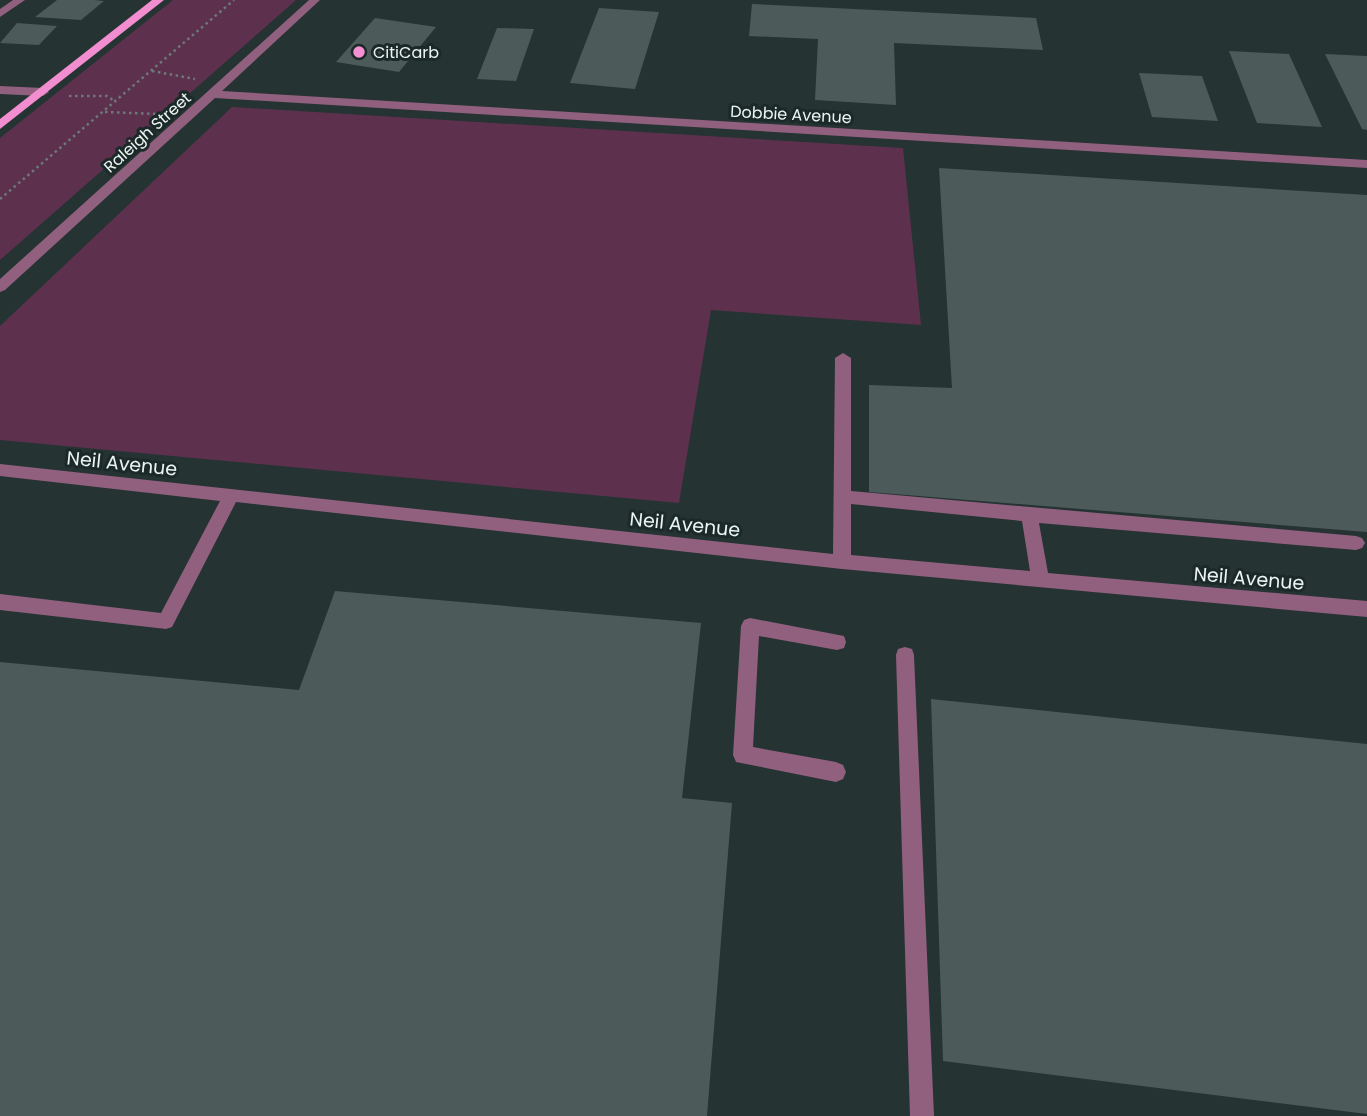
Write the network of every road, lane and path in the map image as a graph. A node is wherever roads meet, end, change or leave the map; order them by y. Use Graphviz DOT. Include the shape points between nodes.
graph roads {
  1 [pos="20,0"];
  2 [pos="159,0"];
  3 [pos="234,0"];
  4 [pos="315,0"];
  5 [pos="0,14"];
  6 [pos="151,71"];
  7 [pos="223,85"];
  8 [pos="0,90"];
  9 [pos="213,94"];
  10 [pos="39,95"];
  11 [pos="116,102"];
  12 [pos="104,112"];
  13 [pos="190,115"];
  14 [pos="0,125"];
  15 [pos="1367,164"];
  16 [pos="0,199"];
  17 [pos="0,287"];
  18 [pos="843,358"];
  19 [pos="2,473"];
  20 [pos="232,496"];
  21 [pos="842,497"];
  22 [pos="1029,516"];
  23 [pos="1356,543"];
  24 [pos="842,562"];
  25 [pos="1040,580"];
  26 [pos="0,602"];
  27 [pos="1367,609"];
  28 [pos="837,642"];
  29 [pos="905,655"];
  30 [pos="836,772"];
  31 [pos="922,1116"];
  1 -- 5 [label="street"];
  2 -- 10 [label="main road"];
  3 -- 6 [label="path"];
  4 -- 7 [label="street, Raleigh Street"];
  6 -- 7 [label="path"];
  6 -- 11 [label="path"];
  7 -- 9 [label="street, Raleigh Street"];
  8 -- 10 [label="street"];
  9 -- 13 [label="street, Raleigh Street"];
  9 -- 15 [label="street, Dobbie Avenue"];
  10 -- 11 [label="path" via="107,96"];
  10 -- 14 [label="main road"];
  11 -- 12 [label="path"];
  12 -- 13 [label="path"];
  12 -- 16 [label="path"];
  13 -- 17 [label="street, Raleigh Street"];
  18 -- 21 [label="street"];
  19 -- 20 [label="street, Neil Avenue"];
  20 -- 24 [label="street, Neil Avenue"];
  20 -- 26 [label="street" via="166,621"];
  21 -- 22 [label="street"];
  21 -- 24 [label="street"];
  22 -- 23 [label="street"];
  22 -- 25 [label="street"];
  24 -- 25 [label="street, Neil Avenue"];
  25 -- 27 [label="street, Neil Avenue"];
  28 -- 30 [label="street" via="750,626 743,755"];
  29 -- 31 [label="street"];
}
